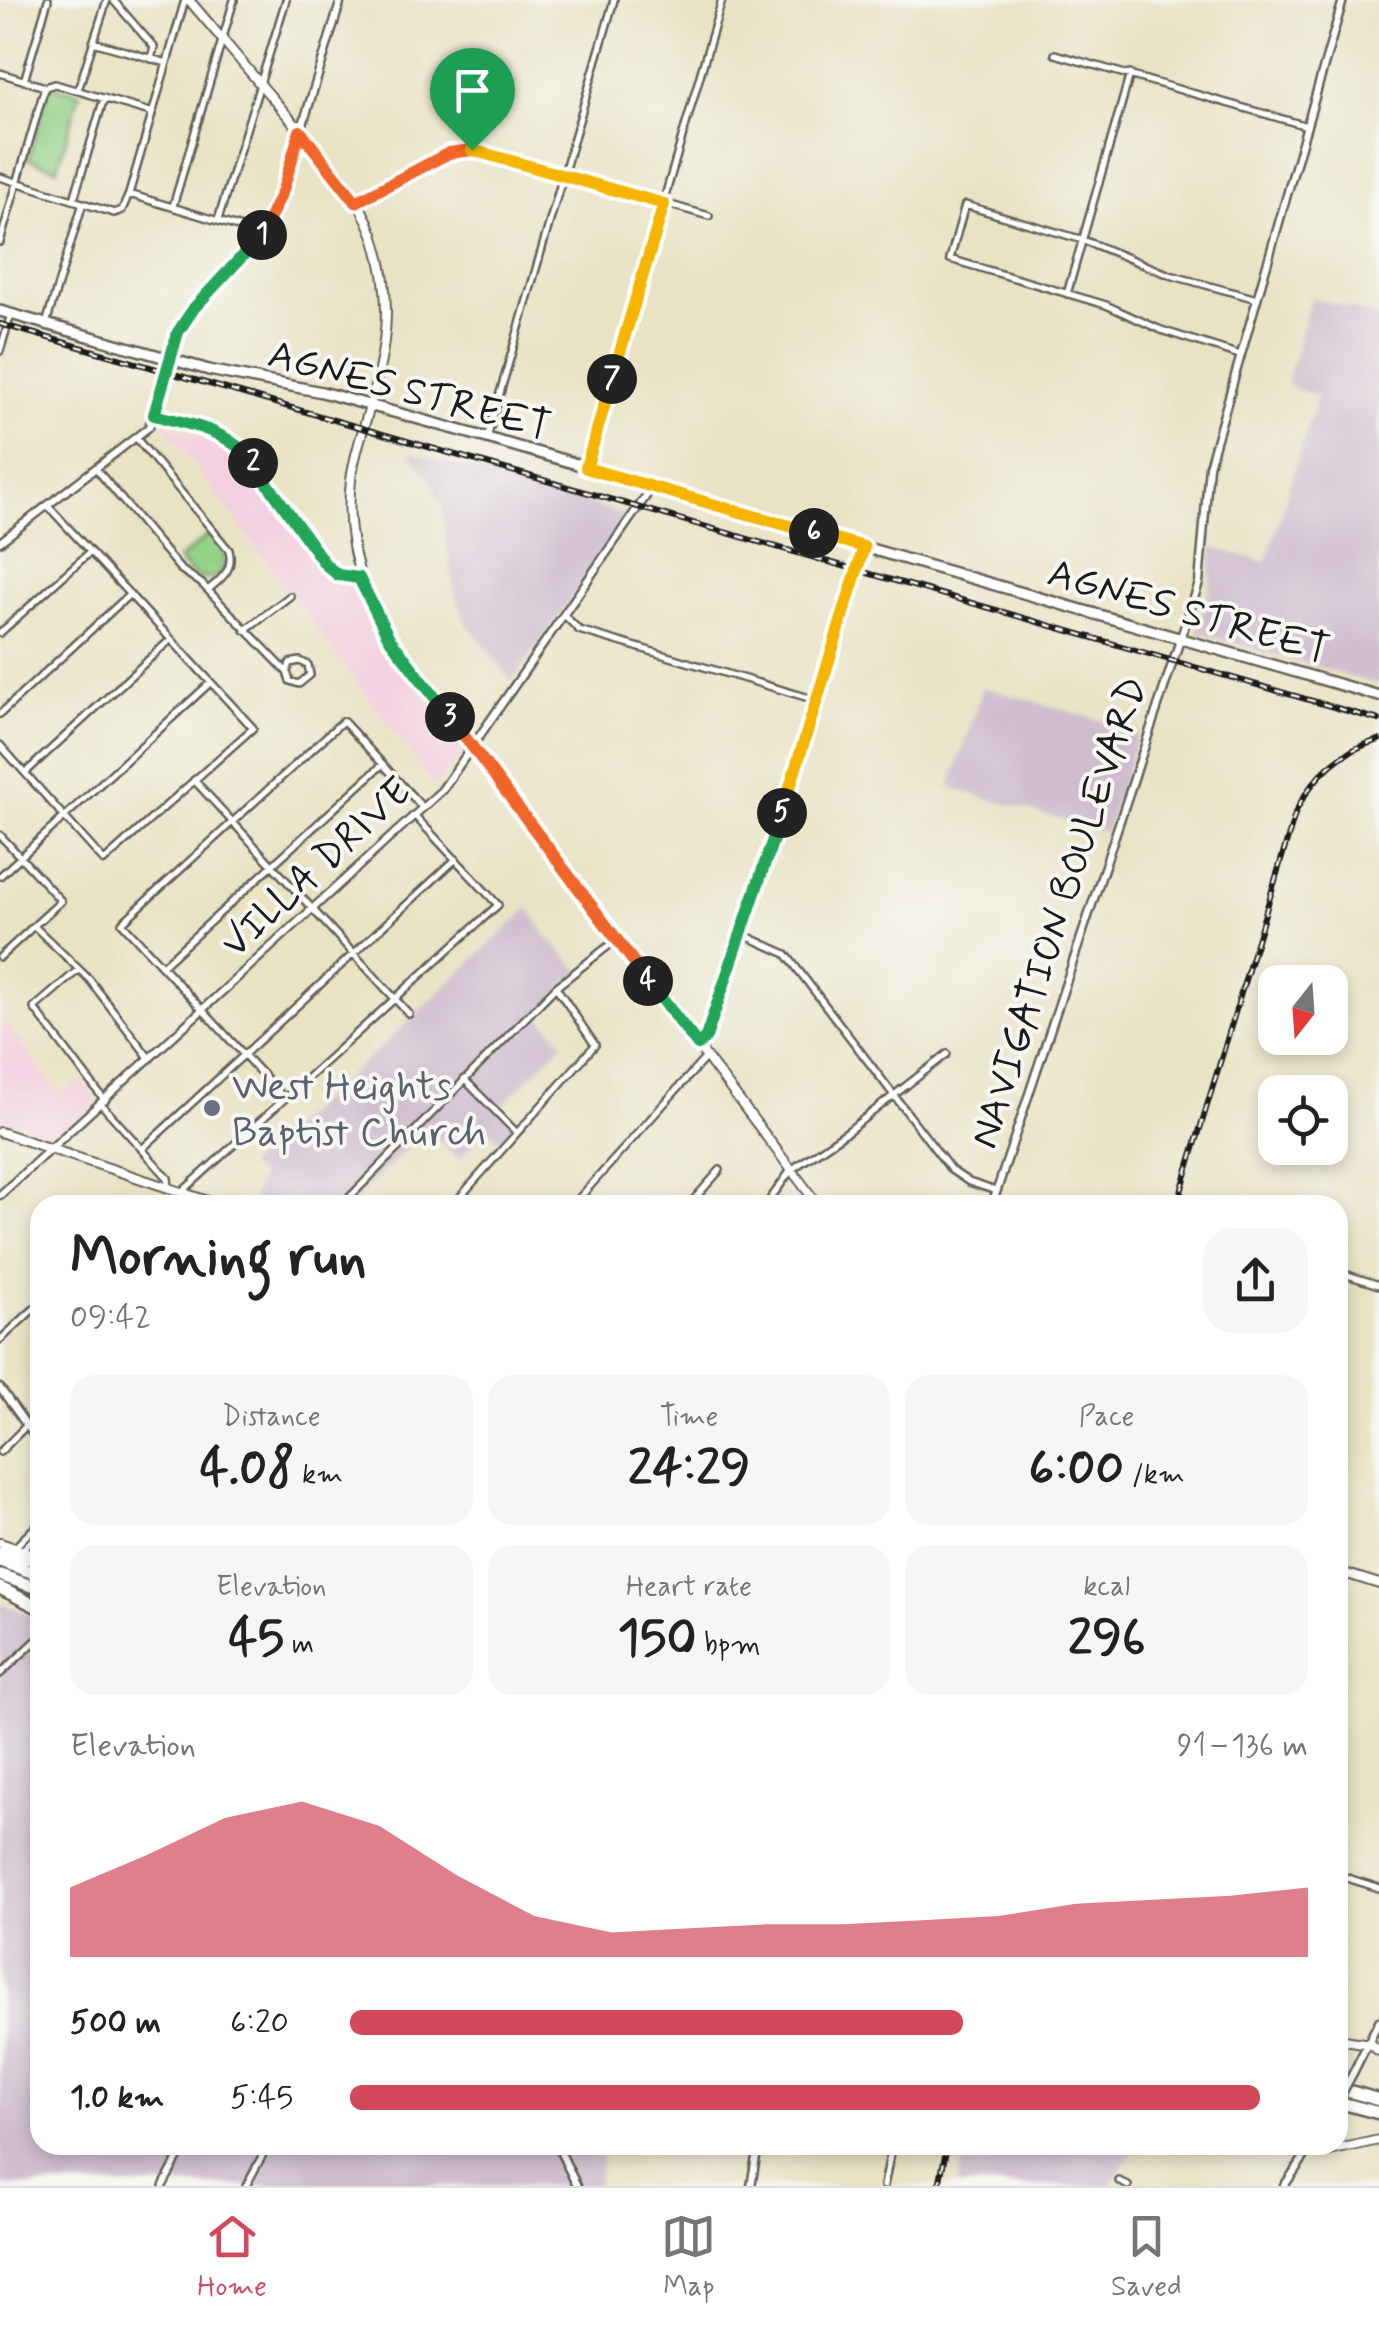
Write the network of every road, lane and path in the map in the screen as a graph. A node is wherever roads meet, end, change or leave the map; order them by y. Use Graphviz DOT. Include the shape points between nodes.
graph roads {
  1 [pos="48,0"];
  2 [pos="110,0"];
  3 [pos="187,0"];
  4 [pos="234,0"];
  5 [pos="286,0"];
  6 [pos="341,0"];
  7 [pos="614,0"];
  8 [pos="722,0"];
  9 [pos="1343,0"];
  10 [pos="222,39"];
  11 [pos="93,42"];
  12 [pos="1055,54"];
  13 [pos="151,59"];
  14 [pos="167,64"];
  15 [pos="0,73"];
  16 [pos="1130,74"];
  17 [pos="24,81"];
  18 [pos="261,84"];
  19 [pos="46,87"];
  20 [pos="78,90"];
  21 [pos="104,98"];
  22 [pos="151,112"];
  23 [pos="1307,126"];
  24 [pos="300,131"];
  25 [pos="564,174"];
  26 [pos="0,178"];
  27 [pos="17,182"];
  28 [pos="130,194"];
  29 [pos="74,198"];
  30 [pos="356,202"];
  31 [pos="83,203"];
  32 [pos="664,204"];
  33 [pos="173,206"];
  34 [pos="709,216"];
  35 [pos="218,220"];
  36 [pos="262,234"];
  37 [pos="1083,240"];
  38 [pos="0,242"];
  39 [pos="1067,294"];
  40 [pos="1256,300"];
  41 [pos="5,313"];
  42 [pos="46,324"];
  43 [pos="0,351"];
  44 [pos="1240,356"];
  45 [pos="169,359"];
  46 [pos="370,406"];
  47 [pos="154,415"];
  48 [pos="487,438"];
  49 [pos="137,439"];
  50 [pos="586,468"];
  51 [pos="98,470"];
  52 [pos="653,486"];
  53 [pos="48,506"];
  54 [pos="0,542"];
  55 [pos="864,547"];
  56 [pos="90,552"];
  57 [pos="359,578"];
  58 [pos="208,590"];
  59 [pos="130,594"];
  60 [pos="290,596"];
  61 [pos="565,616"];
  62 [pos="245,630"];
  63 [pos="0,633"];
  64 [pos="1180,638"];
  65 [pos="171,639"];
  66 [pos="286,672"];
  67 [pos="210,683"];
  68 [pos="1379,696"];
  69 [pos="816,701"];
  70 [pos="0,714"];
  71 [pos="0,745"];
  72 [pos="472,746"];
  73 [pos="383,764"];
  74 [pos="25,773"];
  75 [pos="194,780"];
  76 [pos="424,808"];
  77 [pos="415,816"];
  78 [pos="64,817"];
  79 [pos="233,822"];
  80 [pos="0,835"];
  81 [pos="21,857"];
  82 [pos="456,859"];
  83 [pos="271,864"];
  84 [pos="0,876"];
  85 [pos="313,909"];
  86 [pos="34,926"];
  87 [pos="740,934"];
  88 [pos="616,940"];
  89 [pos="353,953"];
  90 [pos="0,958"];
  91 [pos="162,966"];
  92 [pos="78,970"];
  93 [pos="556,987"];
  94 [pos="394,998"];
  95 [pos="203,1010"];
  96 [pos="408,1014"];
  97 [pos="698,1045"];
  98 [pos="947,1054"];
  99 [pos="244,1055"];
  100 [pos="707,1056"];
  101 [pos="150,1059"];
  102 [pos="464,1079"];
  103 [pos="892,1094"];
  104 [pos="284,1098"];
  105 [pos="103,1102"];
  106 [pos="0,1132"];
  107 [pos="517,1133"];
  108 [pos="52,1149"];
  109 [pos="142,1149"];
  110 [pos="720,1170"];
  111 [pos="791,1170"];
  112 [pos="169,1188"];
  113 [pos="996,1191"];
  114 [pos="181,1192"];
  115 [pos="0,1194"];
  116 [pos="190,1195"];
  117 [pos="352,1195"];
  118 [pos="462,1195"];
  119 [pos="582,1195"];
  120 [pos="698,1195"];
  121 [pos="773,1195"];
  122 [pos="810,1195"];
  123 [pos="995,1195"];
  124 [pos="1348,1275"];
  125 [pos="1379,1285"];
  126 [pos="30,1312"];
  127 [pos="0,1340"];
  128 [pos="1,1391"];
  129 [pos="27,1425"];
  130 [pos="30,1429"];
  131 [pos="0,1452"];
  132 [pos="30,1535"];
  133 [pos="30,1540"];
  134 [pos="0,1543"];
  135 [pos="18,1550"];
  136 [pos="0,1553"];
  137 [pos="30,1555"];
  138 [pos="30,1558"];
  139 [pos="0,1561"];
  140 [pos="30,1572"];
  141 [pos="1348,1574"];
  142 [pos="0,1575"];
  143 [pos="1379,1584"];
  144 [pos="30,1586"];
  145 [pos="0,1592"];
  146 [pos="30,1605"];
  147 [pos="30,1647"];
  148 [pos="3,1673"];
  149 [pos="1348,1877"];
  150 [pos="1379,1888"];
  151 [pos="1379,2021"];
  152 [pos="1348,2041"];
  153 [pos="1370,2044"];
  154 [pos="1379,2051"];
  155 [pos="1348,2083"];
  156 [pos="1348,2091"];
  157 [pos="1379,2100"];
  158 [pos="1348,2105"];
  159 [pos="1379,2114"];
  160 [pos="1379,2140"];
  161 [pos="1348,2145"];
  162 [pos="180,2155"];
  163 [pos="263,2155"];
  164 [pos="562,2155"];
  165 [pos="756,2155"];
  166 [pos="890,2155"];
  167 [pos="1304,2155"];
  168 [pos="1119,2182"];
  169 [pos="163,2186"];
  170 [pos="246,2186"];
  171 [pos="577,2186"];
  172 [pos="751,2186"];
  173 [pos="884,2186"];
  174 [pos="1128,2186"];
  175 [pos="1284,2186"];
  1 -- 17 [label="street"];
  2 -- 11 [label="street"];
  2 -- 13 [label="street" via="154,47"];
  3 -- 10 [label="main road"];
  3 -- 14 [label="street"];
  4 -- 10 [label="street"];
  5 -- 18 [label="street"];
  6 -- 24 [label="street"];
  7 -- 25 [label="street"];
  8 -- 32 [label="street"];
  9 -- 23 [label="street, NAVIGATION BOULEVARD"];
  10 -- 18 [label="main road"];
  10 -- 33 [label="street"];
  11 -- 13 [label="street"];
  11 -- 20 [label="street"];
  12 -- 16 [label="street"];
  13 -- 14 [label="street"];
  14 -- 22 [label="street"];
  15 -- 17 [label="street"];
  16 -- 23 [label="street"];
  16 -- 37 [label="street"];
  17 -- 19 [label="street"];
  18 -- 24 [label="main road"];
  18 -- 35 [label="street"];
  19 -- 20 [label="street"];
  19 -- 27 [label="street"];
  20 -- 21 [label="street"];
  21 -- 22 [label="street"];
  21 -- 29 [label="street"];
  22 -- 28 [label="street"];
  23 -- 40 [label="street, NAVIGATION BOULEVARD"];
  24 -- 30 [label="main road"];
  24 -- 36 [label="street"];
  25 -- 30 [label="street" via="467,150"];
  25 -- 32 [label="street"];
  25 -- 48 [label="street"];
  26 -- 27 [label="street"];
  27 -- 29 [label="street"];
  27 -- 38 [label="street"];
  28 -- 31 [label="street" via="114,213"];
  28 -- 33 [label="street"];
  29 -- 31 [label="street"];
  30 -- 46 [label="main road" via="372,234 386,295 388,326"];
  31 -- 42 [label="street"];
  32 -- 34 [label="street"];
  32 -- 50 [label="street"];
  33 -- 35 [label="street"];
  35 -- 36 [label="street"];
  36 -- 45 [label="street" via="194,308"];
  37 -- 39 [label="street"];
  37 -- 39 [label="street" via="965,205 950,259"];
  37 -- 40 [label="street"];
  39 -- 44 [label="street"];
  40 -- 44 [label="street, NAVIGATION BOULEVARD"];
  41 -- 42 [label="main road, AGNES STREET"];
  41 -- 43 [label="street"];
  42 -- 45 [label="main road, AGNES STREET"];
  44 -- 64 [label="street, NAVIGATION BOULEVARD" via="1209,466 1199,583"];
  45 -- 46 [label="main road, AGNES STREET"];
  45 -- 47 [label="street"];
  46 -- 48 [label="main road, AGNES STREET"];
  46 -- 57 [label="main road" via="351,481"];
  47 -- 49 [label="street"];
  47 -- 57 [label="street" via="237,443 325,564 338,575"];
  48 -- 50 [label="main road, AGNES STREET"];
  49 -- 51 [label="street"];
  49 -- 58 [label="street" via="229,550 226,574"];
  50 -- 52 [label="main road, AGNES STREET"];
  51 -- 53 [label="street"];
  51 -- 58 [label="street" via="180,569"];
  52 -- 55 [label="main road, AGNES STREET"];
  52 -- 61 [label="street, VILLA DRIVE"];
  53 -- 54 [label="street"];
  53 -- 56 [label="street"];
  55 -- 64 [label="main road, AGNES STREET"];
  55 -- 69 [label="street"];
  56 -- 59 [label="street"];
  56 -- 63 [label="street"];
  57 -- 72 [label="main road" via="389,638"];
  58 -- 62 [label="street"];
  59 -- 65 [label="street"];
  59 -- 70 [label="street"];
  60 -- 62 [label="street"];
  61 -- 69 [label="street" via="579,630"];
  61 -- 72 [label="street, VILLA DRIVE"];
  62 -- 66 [label="street"];
  64 -- 68 [label="main road, AGNES STREET"];
  64 -- 113 [label="street, NAVIGATION BOULEVARD"];
  65 -- 67 [label="street"];
  65 -- 74 [label="street"];
  66 -- 66 [label="street" via="294,683 310,674 300,660"];
  67 -- 75 [label="street" via="253,728"];
  67 -- 78 [label="street"];
  69 -- 87 [label="street"];
  71 -- 74 [label="street"];
  72 -- 76 [label="street, VILLA DRIVE"];
  72 -- 88 [label="main road"];
  73 -- 76 [label="street"];
  73 -- 79 [label="street" via="343,721"];
  73 -- 83 [label="street"];
  74 -- 78 [label="street"];
  75 -- 78 [label="street" via="104,862"];
  75 -- 79 [label="street"];
  76 -- 77 [label="street, VILLA DRIVE"];
  77 -- 82 [label="street"];
  77 -- 85 [label="street, VILLA DRIVE"];
  78 -- 81 [label="street"];
  79 -- 83 [label="street"];
  79 -- 91 [label="street" via="122,923"];
  80 -- 81 [label="street"];
  81 -- 84 [label="street"];
  81 -- 86 [label="street" via="62,901"];
  82 -- 89 [label="street"];
  82 -- 94 [label="street" via="498,905"];
  83 -- 85 [label="street"];
  83 -- 91 [label="street"];
  85 -- 89 [label="street"];
  85 -- 95 [label="street, VILLA DRIVE"];
  86 -- 90 [label="street"];
  86 -- 92 [label="street"];
  87 -- 97 [label="street"];
  87 -- 103 [label="street" via="786,954"];
  88 -- 93 [label="street"];
  88 -- 97 [label="main road"];
  89 -- 94 [label="street"];
  89 -- 99 [label="street"];
  91 -- 95 [label="street"];
  92 -- 101 [label="street"];
  92 -- 105 [label="street" via="34,1008"];
  93 -- 102 [label="street"];
  93 -- 107 [label="street" via="594,1044"];
  94 -- 96 [label="street"];
  94 -- 104 [label="street"];
  95 -- 99 [label="street"];
  95 -- 101 [label="street, VILLA DRIVE"];
  97 -- 100 [label="main road"];
  98 -- 103 [label="street"];
  99 -- 104 [label="street"];
  99 -- 109 [label="street"];
  100 -- 111 [label="main road"];
  100 -- 119 [label="street"];
  101 -- 105 [label="street, VILLA DRIVE"];
  102 -- 107 [label="street"];
  102 -- 117 [label="street"];
  103 -- 111 [label="street"];
  103 -- 113 [label="street" via="951,1170"];
  104 -- 114 [label="street"];
  105 -- 108 [label="street, VILLA DRIVE"];
  105 -- 109 [label="street"];
  106 -- 108 [label="main road"];
  107 -- 118 [label="street"];
  108 -- 112 [label="main road"];
  108 -- 115 [label="street, VILLA DRIVE"];
  109 -- 112 [label="street"];
  110 -- 120 [label="street"];
  111 -- 121 [label="street"];
  111 -- 122 [label="main road"];
  112 -- 114 [label="main road"];
  113 -- 123 [label="street, NAVIGATION BOULEVARD"];
  114 -- 116 [label="main road"];
  124 -- 125 [label="street"];
  126 -- 127 [label="street"];
  128 -- 129 [label="street"];
  129 -- 130 [label="street"];
  129 -- 131 [label="street"];
  132 -- 135 [label="street"];
  133 -- 135 [label="street"];
  134 -- 135 [label="main road"];
  135 -- 137 [label="main road"];
  136 -- 138 [label="highway"];
  139 -- 140 [label="highway"];
  141 -- 143 [label="main road"];
  142 -- 144 [label="highway"];
  145 -- 146 [label="highway"];
  147 -- 148 [label="street"];
  149 -- 150 [label="street"];
  151 -- 153 [label="street"];
  152 -- 153 [label="main road"];
  153 -- 154 [label="main road"];
  153 -- 155 [label="street, bridge"];
  156 -- 157 [label="highway"];
  158 -- 159 [label="highway"];
  160 -- 161 [label="main road"];
  162 -- 169 [label="street"];
  163 -- 170 [label="street"];
  164 -- 171 [label="street"];
  165 -- 172 [label="street"];
  166 -- 173 [label="street"];
  167 -- 175 [label="street"];
  168 -- 174 [label="street"];
}
